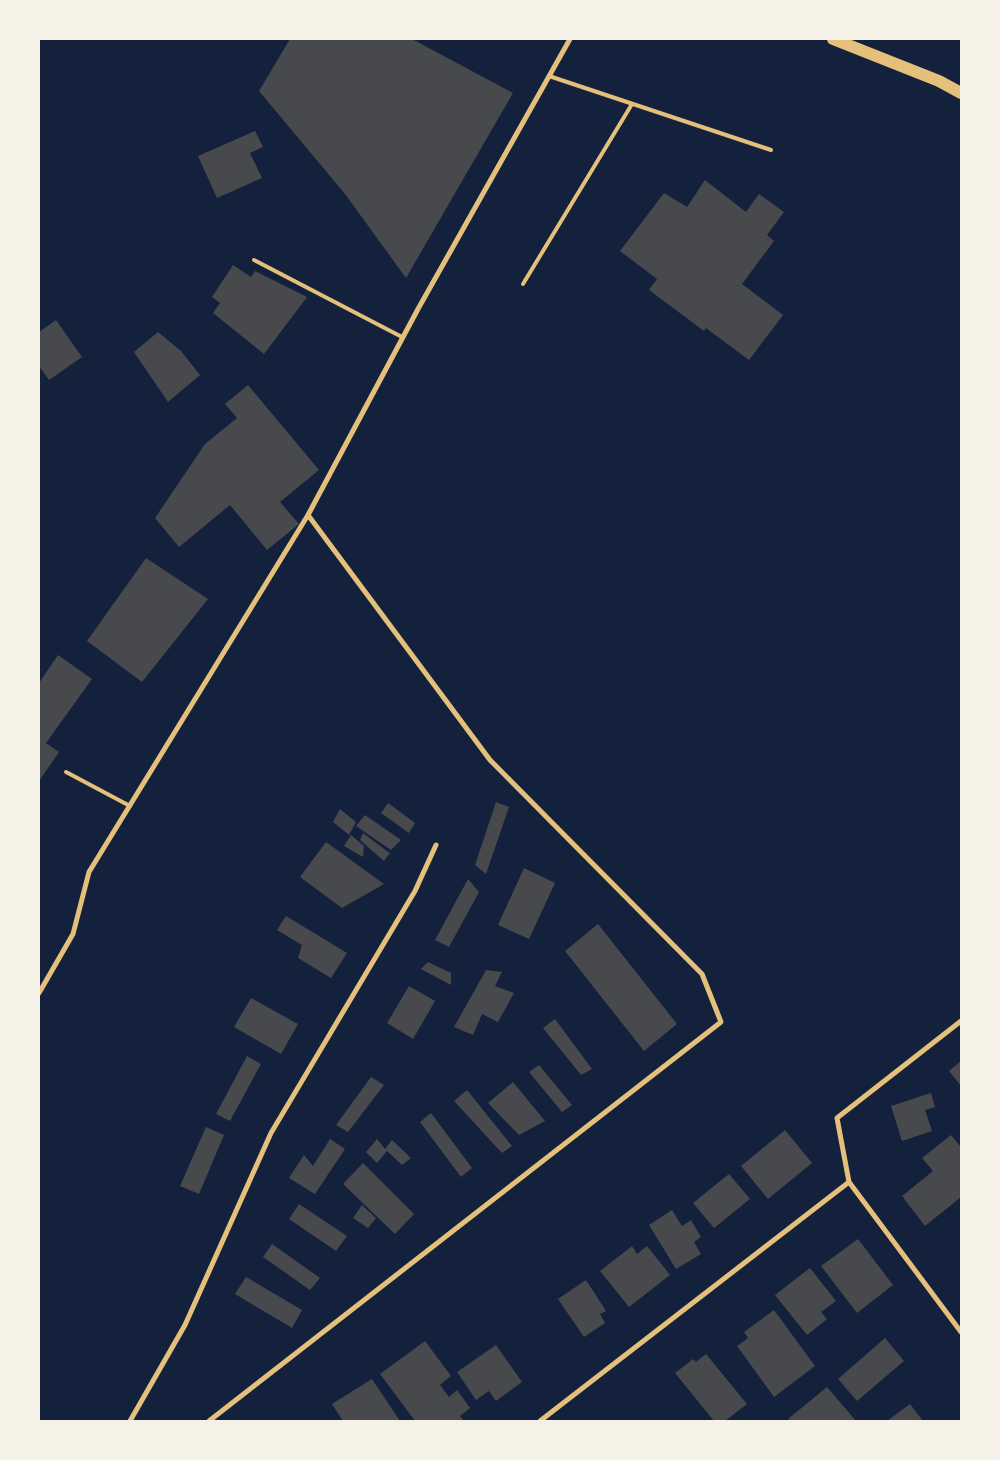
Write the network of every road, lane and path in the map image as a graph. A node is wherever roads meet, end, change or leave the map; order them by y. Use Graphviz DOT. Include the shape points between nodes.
graph roads {
  1 [pos="570,39"];
  2 [pos="833,39"];
  3 [pos="549,76"];
  4 [pos="961,93"];
  5 [pos="632,104"];
  6 [pos="771,150"];
  7 [pos="254,260"];
  8 [pos="523,284"];
  9 [pos="402,337"];
  10 [pos="308,515"];
  11 [pos="66,772"];
  12 [pos="130,806"];
  13 [pos="436,845"];
  14 [pos="39,993"];
  15 [pos="961,1021"];
  16 [pos="849,1182"];
  17 [pos="961,1332"];
  18 [pos="130,1421"];
  19 [pos="209,1421"];
  20 [pos="540,1421"];
  1 -- 3 [label="street"];
  2 -- 4 [label="main road" via="939,81"];
  3 -- 5 [label="lane"];
  3 -- 9 [label="street"];
  5 -- 6 [label="lane"];
  5 -- 8 [label="lane"];
  7 -- 9 [label="lane"];
  9 -- 10 [label="street"];
  10 -- 12 [label="street"];
  10 -- 19 [label="street" via="490,760 702,974 721,1022"];
  11 -- 12 [label="lane"];
  12 -- 14 [label="street" via="89,872 72,934"];
  13 -- 18 [label="street" via="415,892 271,1133 185,1325"];
  15 -- 16 [label="street" via="838,1118"];
  16 -- 17 [label="street"];
  16 -- 20 [label="street"];
}
